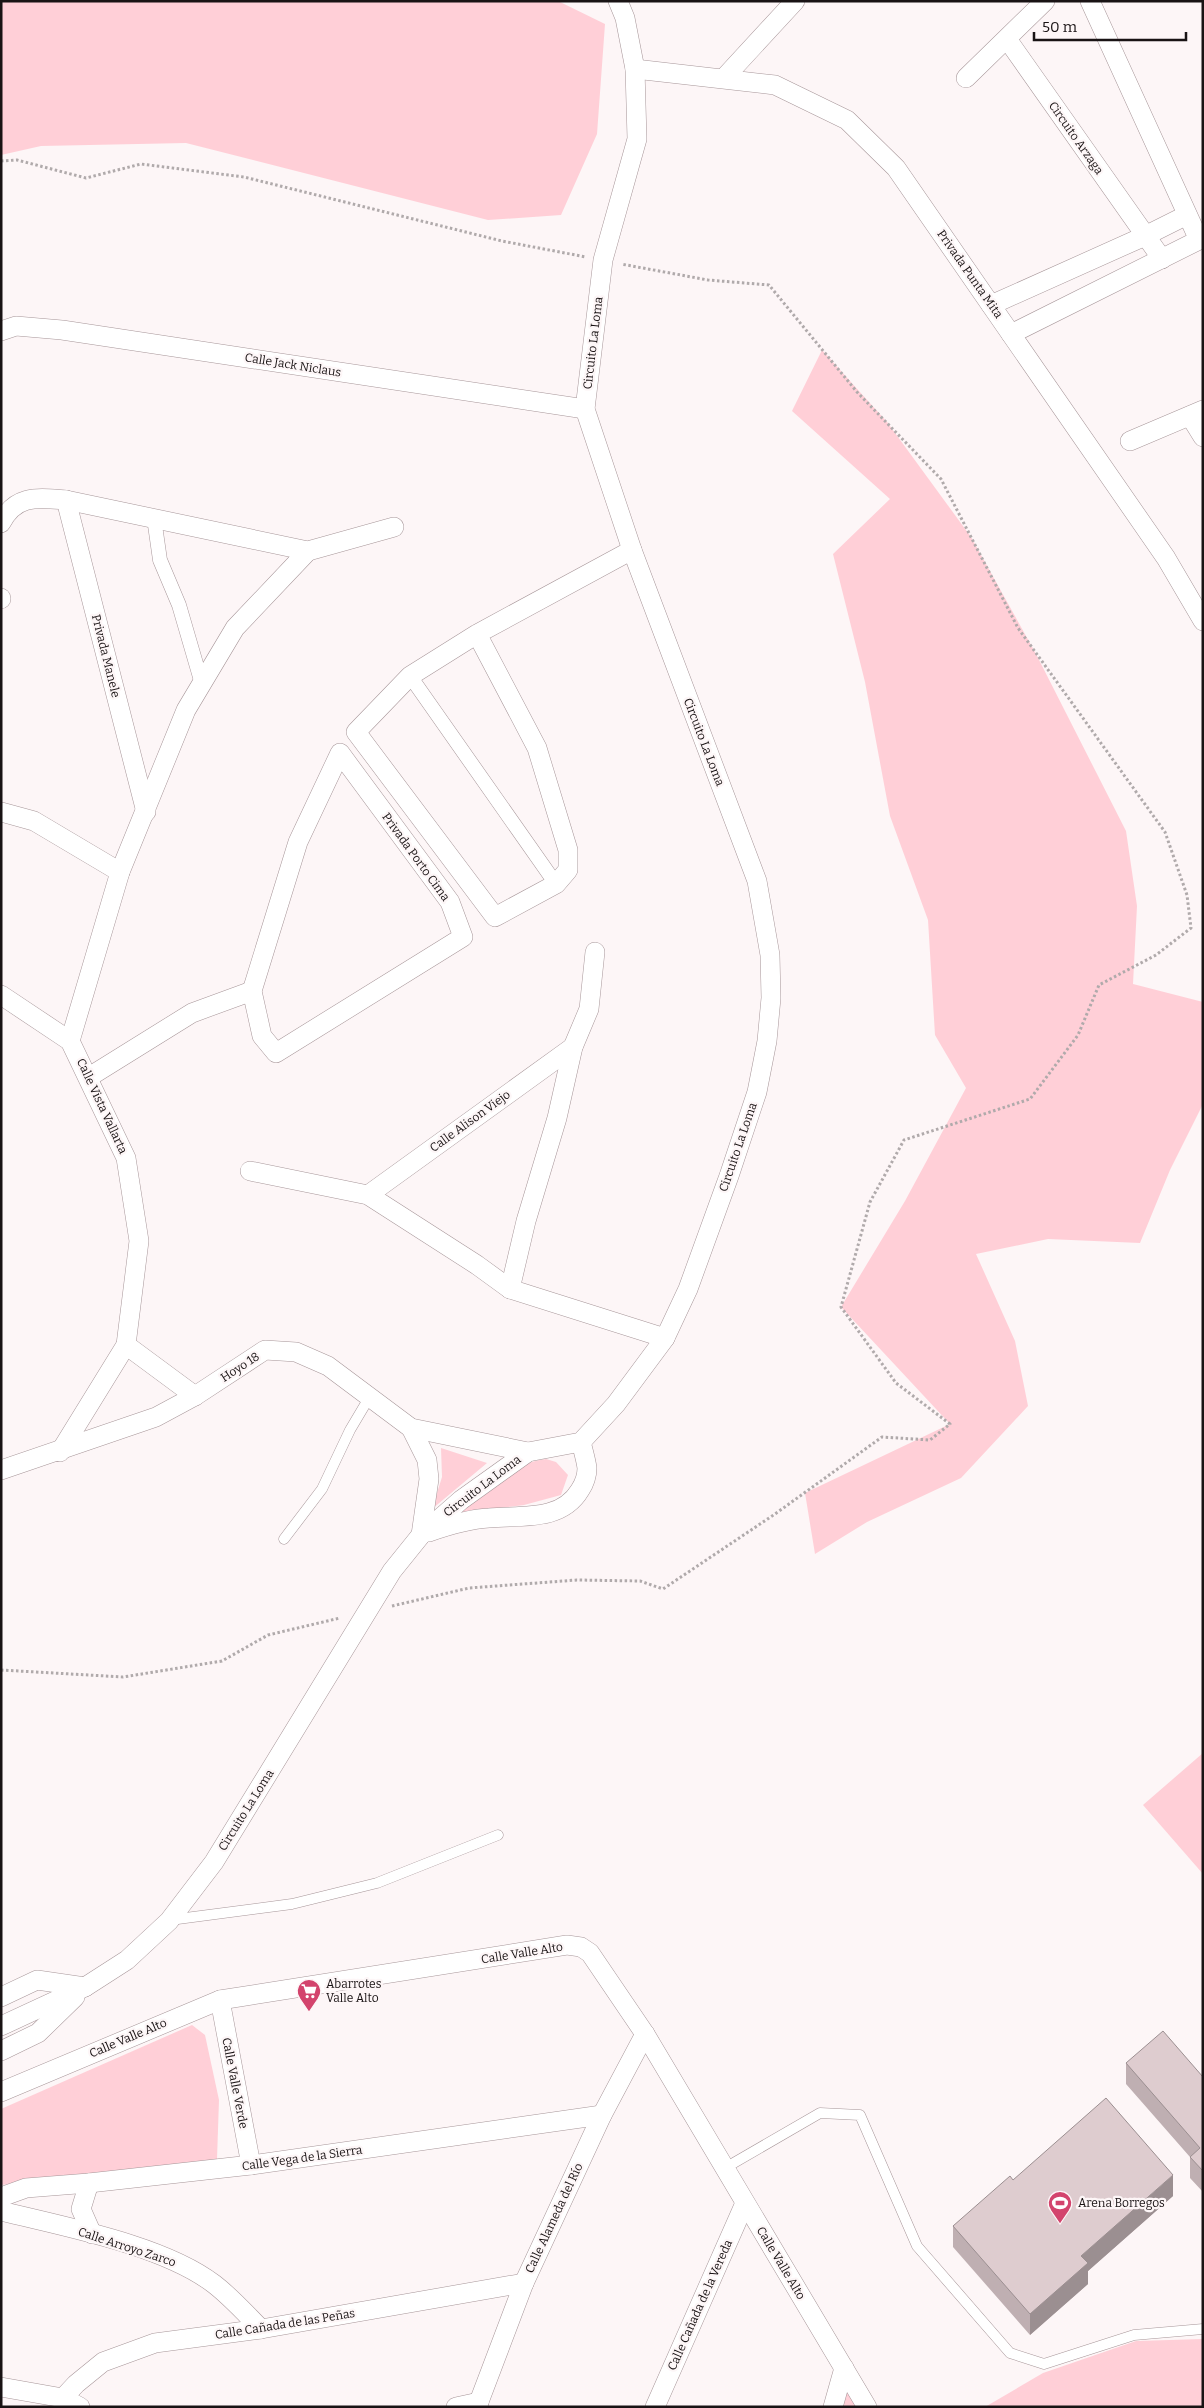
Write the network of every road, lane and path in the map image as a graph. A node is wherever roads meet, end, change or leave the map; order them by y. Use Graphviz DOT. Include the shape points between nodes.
graph roads {
  1 [pos="618,1"];
  2 [pos="795,1"];
  3 [pos="1045,1"];
  4 [pos="1090,1"];
  5 [pos="1007,40"];
  6 [pos="635,69"];
  7 [pos="724,78"];
  8 [pos="966,78"];
  9 [pos="1,161"];
  10 [pos="1187,214"];
  11 [pos="1145,236"];
  12 [pos="604,260"];
  13 [pos="1162,260"];
  14 [pos="991,305"];
  15 [pos="1,331"];
  16 [pos="1011,334"];
  17 [pos="585,409"];
  18 [pos="1196,413"];
  19 [pos="1203,437"];
  20 [pos="1130,441"];
  21 [pos="66,500"];
  22 [pos="154,518"];
  23 [pos="1,522"];
  24 [pos="394,528"];
  25 [pos="632,550"];
  26 [pos="308,551"];
  27 [pos="1203,621"];
  28 [pos="477,634"];
  29 [pos="410,676"];
  30 [pos="202,684"];
  31 [pos="1,812"];
  32 [pos="146,812"];
  33 [pos="120,872"];
  34 [pos="556,884"];
  35 [pos="595,952"];
  36 [pos="252,991"];
  37 [pos="1,995"];
  38 [pos="70,1041"];
  39 [pos="573,1046"];
  40 [pos="89,1077"];
  41 [pos="250,1171"];
  42 [pos="368,1195"];
  43 [pos="510,1289"];
  44 [pos="665,1338"];
  45 [pos="126,1345"];
  46 [pos="195,1396"];
  47 [pos="368,1398"];
  48 [pos="411,1428"];
  49 [pos="581,1442"];
  50 [pos="60,1452"];
  51 [pos="528,1452"];
  52 [pos="1,1470"];
  53 [pos="421,1535"];
  54 [pos="284,1539"];
  55 [pos="369,1611"];
  56 [pos="1,1670"];
  57 [pos="498,1835"];
  58 [pos="169,1920"];
  59 [pos="85,1987"];
  60 [pos="1,1997"];
  61 [pos="220,2000"];
  62 [pos="1,2026"];
  63 [pos="645,2034"];
  64 [pos="1,2051"];
  65 [pos="1,2092"];
  66 [pos="602,2115"];
  67 [pos="251,2165"];
  68 [pos="725,2168"];
  69 [pos="90,2183"];
  70 [pos="1,2197"];
  71 [pos="746,2203"];
  72 [pos="1,2211"];
  73 [pos="92,2234"];
  74 [pos="524,2283"];
  75 [pos="261,2329"];
  76 [pos="1203,2329"];
  77 [pos="844,2368"];
  78 [pos="1,2387"];
  79 [pos="63,2398"];
  80 [pos="478,2404"];
  81 [pos="80,2407"];
  82 [pos="456,2407"];
  83 [pos="655,2407"];
  84 [pos="833,2407"];
  85 [pos="867,2407"];
  1 -- 6 [label="street, Circuito La Loma" via="625,18"];
  2 -- 7 [label="street"];
  3 -- 5 [label="street"];
  4 -- 10 [label="street"];
  5 -- 8 [label="street"];
  5 -- 11 [label="street, Circuito Arzaga"];
  6 -- 7 [label="street, Privada Punta Mita"];
  6 -- 12 [label="street, Circuito La Loma" via="637,139"];
  7 -- 14 [label="street, Privada Punta Mita" via="775,85 847,120 896,168"];
  9 -- 12 [label="path" via="17,160 86,178 141,164 244,176 502,241"];
  10 -- 11 [label="street"];
  10 -- 13 [label="street" via="1200,240"];
  11 -- 13 [label="street, Circuito Arzaga"];
  11 -- 14 [label="street"];
  12 -- 17 [label="street, Circuito La Loma"];
  12 -- 55 [label="path" via="708,280 769,286 857,392 941,478 1018,628 1166,832 1187,895 1191,928 1156,956 1100,985 1078,1035 1030,1099 904,1140 870,1202 841,1307 896,1383 950,1424 930,1440 882,1437 663,1589 640,1581 577,1580 470,1588"];
  13 -- 16 [label="street"];
  14 -- 16 [label="street, Privada Punta Mita"];
  15 -- 17 [label="street, Calle Jack Niclaus" via="16,326 62,330"];
  16 -- 27 [label="street, Privada Punta Mita" via="1166,558"];
  17 -- 25 [label="street, Circuito La Loma"];
  18 -- 19 [label="street"];
  18 -- 20 [label="street"];
  21 -- 22 [label="street"];
  21 -- 23 [label="street" via="30,498 8,510"];
  21 -- 32 [label="street, Privada Manele"];
  22 -- 26 [label="street"];
  22 -- 30 [label="street" via="160,560 180,605"];
  24 -- 26 [label="street"];
  25 -- 28 [label="street"];
  25 -- 44 [label="street, Circuito La Loma" via="757,881 770,956 767,1041 757,1092 688,1289"];
  26 -- 30 [label="street" via="235,628"];
  28 -- 29 [label="street"];
  28 -- 34 [label="street" via="537,748 568,850 568,870"];
  29 -- 34 [label="street"];
  29 -- 34 [label="street" via="356,732 494,917"];
  30 -- 32 [label="street" via="186,710"];
  31 -- 33 [label="street" via="34,821"];
  32 -- 33 [label="street"];
  33 -- 38 [label="street"];
  35 -- 39 [label="street" via="589,1009"];
  36 -- 36 [label="street, Privada Porto Cima" via="298,842 340,753 450,902 463,937 276,1053 262,1036"];
  36 -- 40 [label="street" via="192,1013"];
  37 -- 38 [label="street, Calle Vista Vallarta"];
  38 -- 40 [label="street, Calle Vista Vallarta"];
  39 -- 42 [label="street, Calle Alison Viejo"];
  39 -- 43 [label="street" via="557,1118 526,1221"];
  40 -- 45 [label="street, Calle Vista Vallarta" via="126,1158 139,1241"];
  41 -- 42 [label="street"];
  42 -- 43 [label="street"];
  43 -- 44 [label="street"];
  44 -- 49 [label="street, Circuito La Loma" via="616,1404"];
  45 -- 46 [label="street"];
  45 -- 50 [label="street, Calle Vista Vallarta"];
  46 -- 47 [label="street, Hoyo 18" via="265,1350 296,1352 328,1366"];
  46 -- 50 [label="street, Hoyo 18" via="156,1417"];
  47 -- 48 [label="street, Hoyo 18"];
  47 -- 54 [label="lane" via="322,1489"];
  48 -- 51 [label="street, Hoyo 18"];
  48 -- 53 [label="street, Hoyo 18" via="427,1460 428,1469 428,1495"];
  49 -- 51 [label="street, Circuito La Loma"];
  49 -- 53 [label="street" via="587,1469 583,1486 575,1499 556,1511 538,1516 488,1518 454,1524"];
  50 -- 52 [label="street, Hoyo 18"];
  51 -- 53 [label="street, Circuito La Loma" via="461,1500"];
  53 -- 55 [label="street, Circuito La Loma" via="392,1571"];
  55 -- 56 [label="path" via="268,1635 222,1661 123,1677"];
  55 -- 58 [label="street, Circuito La Loma" via="214,1862"];
  57 -- 58 [label="lane" via="377,1883 292,1904"];
  58 -- 59 [label="street, Circuito La Loma" via="127,1960"];
  59 -- 60 [label="street" via="37,1980"];
  59 -- 62 [label="street, Circuito La Loma"];
  59 -- 64 [label="street" via="38,2034"];
  61 -- 63 [label="street, Calle Valle Alto" via="567,1945 581,1947 590,1953"];
  61 -- 65 [label="street, Calle Valle Alto"];
  61 -- 67 [label="street, Calle Valle Verde"];
  63 -- 66 [label="street, Calle Alameda del Río"];
  63 -- 68 [label="street, Calle Valle Alto"];
  66 -- 67 [label="street, Calle Vega de la Sierra"];
  66 -- 74 [label="street, Calle Alameda del Río"];
  67 -- 69 [label="street, Calle Vega de la Sierra"];
  68 -- 71 [label="street, Calle Valle Alto"];
  68 -- 76 [label="lane" via="820,2112 860,2115 917,2246 1010,2353 1044,2364 1134,2335"];
  69 -- 70 [label="street, Calle Vega de la Sierra" via="26,2188"];
  69 -- 73 [label="street" via="81,2209"];
  71 -- 77 [label="street, Calle Valle Alto"];
  71 -- 83 [label="street, Calle Cañada de la Vereda"];
  72 -- 73 [label="street, Calle Arroyo Zarco"];
  73 -- 75 [label="street, Calle Arroyo Zarco" via="172,2259 214,2284"];
  74 -- 75 [label="street, Calle Cañada de las Peñas"];
  74 -- 80 [label="street, Calle Alameda del Río"];
  75 -- 79 [label="street, Calle Cañada de las Peñas" via="155,2343 103,2362"];
  77 -- 84 [label="street"];
  77 -- 85 [label="street, Calle Valle Alto"];
  78 -- 79 [label="street"];
  79 -- 81 [label="street"];
  80 -- 82 [label="street"];
}
